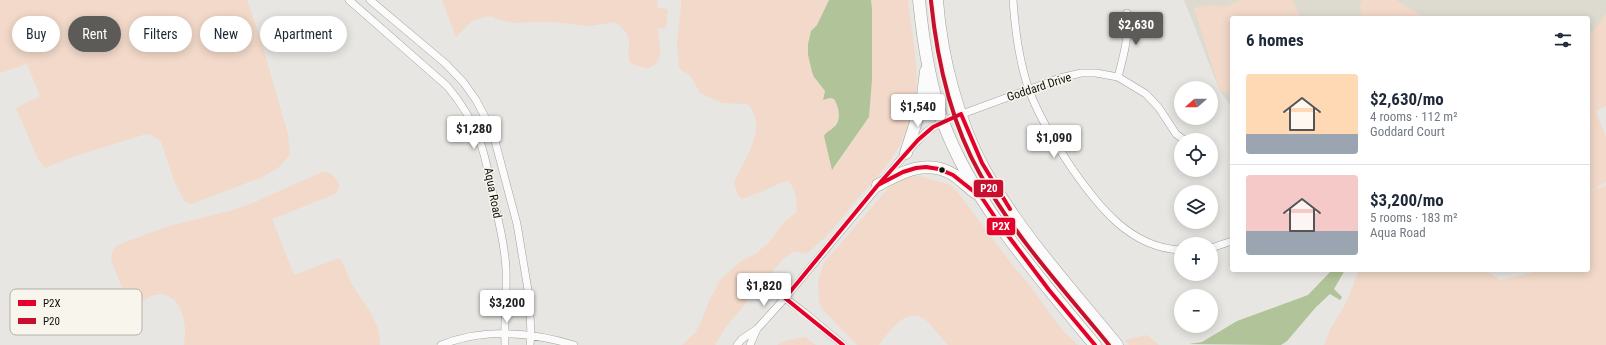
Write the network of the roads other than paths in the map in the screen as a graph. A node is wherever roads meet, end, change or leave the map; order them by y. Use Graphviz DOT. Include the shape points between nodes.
graph roads {
  1 [pos="349,0"];
  2 [pos="370,0"];
  3 [pos="919,0"];
  4 [pos="937,0"];
  5 [pos="1013,0"];
  6 [pos="1127,13"];
  7 [pos="927,62"];
  8 [pos="1118,77"];
  9 [pos="1029,89"];
  10 [pos="961,114"];
  11 [pos="943,121"];
  12 [pos="1175,133"];
  13 [pos="906,153"];
  14 [pos="878,185"];
  15 [pos="982,198"];
  16 [pos="1230,242"];
  17 [pos="1218,246"];
  18 [pos="1174,249"];
  19 [pos="785,298"];
  20 [pos="757,328"];
  21 [pos="505,334"];
  22 [pos="531,334"];
  23 [pos="441,345"];
  24 [pos="505,345"];
  25 [pos="530,345"];
  26 [pos="574,345"];
  27 [pos="737,345"];
  28 [pos="750,345"];
  29 [pos="843,345"];
  30 [pos="1095,345"];
  31 [pos="1117,345"];
  1 -- 21 [label="street, Aqua Road" via="447,86 471,120 486,158 506,267"];
  2 -- 22 [label="street, Aqua Road" via="446,64 464,83 486,119 495,141 517,224 527,280"];
  3 -- 7 [label="main road"];
  4 -- 10 [label="main road" via="944,57"];
  5 -- 9 [label="street" via="1020,51"];
  6 -- 8 [label="street" via="1127,46"];
  7 -- 11 [label="main road"];
  7 -- 13 [label="main road" via="922,103"];
  8 -- 9 [label="street, Goddard Drive" via="1081,73"];
  8 -- 12 [label="street, Goddard Drive" via="1146,94"];
  9 -- 10 [label="street, Goddard Drive"];
  9 -- 18 [label="street" via="1061,153 1108,214 1128,231 1147,242"];
  10 -- 11 [label="street, Goddard Drive"];
  10 -- 31 [label="main road" via="974,149 996,190 1028,236"];
  11 -- 13 [label="street, Goddard Drive" via="926,132"];
  11 -- 15 [label="main road"];
  13 -- 14 [label="street, Goddard Drive"];
  14 -- 15 [label="main road" via="903,172 926,167 953,175"];
  14 -- 19 [label="street, Goddard Drive"];
  15 -- 30 [label="main road" via="1049,290"];
  16 -- 17 [label="street"];
  19 -- 20 [label="street, Goddard Drive"];
  19 -- 29 [label="street"];
  20 -- 27 [label="street"];
  20 -- 28 [label="street"];
  21 -- 22 [label="street"];
  21 -- 23 [label="street" via="476,336"];
  21 -- 24 [label="street, Aqua Road"];
  22 -- 25 [label="street, Aqua Road"];
  22 -- 26 [label="street"];
}
